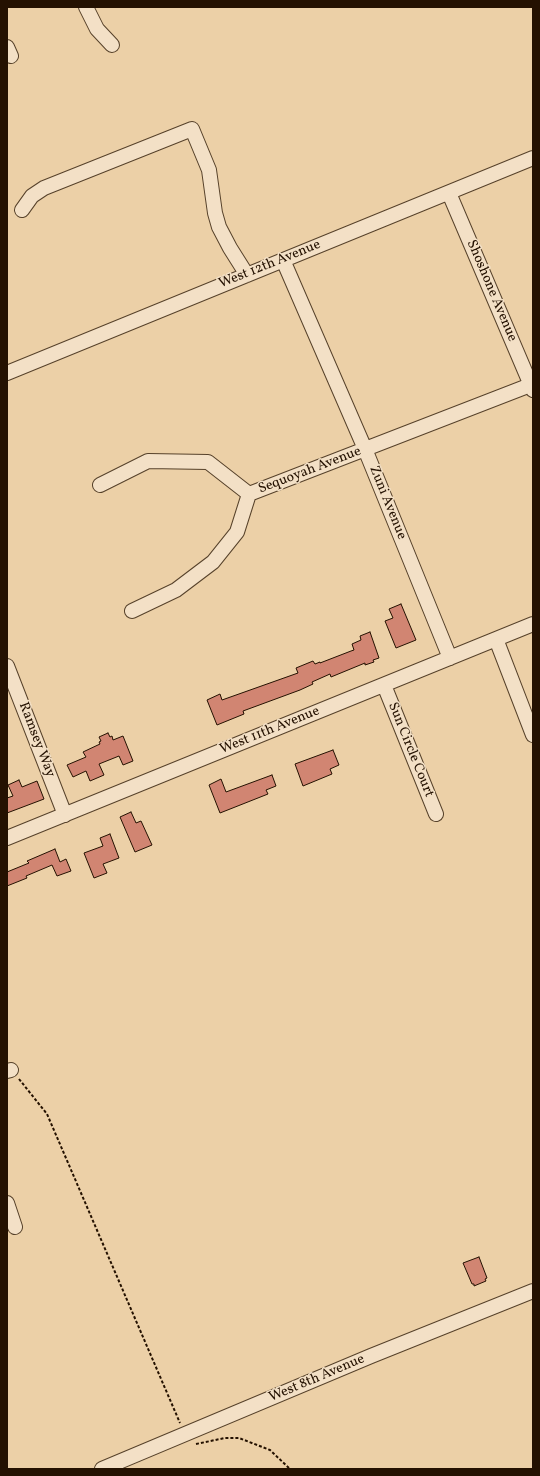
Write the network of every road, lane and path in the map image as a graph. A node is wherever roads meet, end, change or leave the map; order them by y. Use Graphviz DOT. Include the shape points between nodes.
graph roads {
  1 [pos="86,7"];
  2 [pos="112,45"];
  3 [pos="533,158"];
  4 [pos="449,192"];
  5 [pos="22,210"];
  6 [pos="284,260"];
  7 [pos="248,274"];
  8 [pos="7,372"];
  9 [pos="532,387"];
  10 [pos="365,450"];
  11 [pos="100,485"];
  12 [pos="249,494"];
  13 [pos="132,611"];
  14 [pos="533,624"];
  15 [pos="496,639"];
  16 [pos="450,658"];
  17 [pos="7,666"];
  18 [pos="384,685"];
  19 [pos="533,734"];
  20 [pos="436,814"];
  21 [pos="65,815"];
  22 [pos="7,838"];
  23 [pos="9,1071"];
  24 [pos="7,1203"];
  25 [pos="15,1227"];
  26 [pos="533,1291"];
  27 [pos="191,1439"];
  28 [pos="102,1469"];
  29 [pos="290,1469"];
  1 -- 2 [label="street" via="97,29"];
  3 -- 4 [label="street, West 12th Avenue"];
  4 -- 6 [label="street, West 12th Avenue"];
  4 -- 9 [label="street, Shoshone Avenue"];
  5 -- 7 [label="street" via="32,196 44,188 192,129 209,170 219,227 227,244"];
  6 -- 7 [label="street, West 12th Avenue"];
  6 -- 10 [label="street, Zuni Avenue"];
  7 -- 8 [label="street, West 12th Avenue"];
  9 -- 10 [label="street, Sequoyah Avenue"];
  10 -- 12 [label="street, Sequoyah Avenue"];
  10 -- 16 [label="street, Zuni Avenue"];
  11 -- 12 [label="street" via="148,460 208,462"];
  12 -- 13 [label="street, Sequoyah Avenue" via="237,532 213,562 176,590"];
  14 -- 15 [label="street, West 11th Avenue"];
  15 -- 16 [label="street, West 11th Avenue"];
  15 -- 19 [label="street"];
  16 -- 18 [label="street, West 11th Avenue"];
  17 -- 21 [label="street, Ramsey Way"];
  18 -- 20 [label="street, Sun Circle Court"];
  18 -- 21 [label="street, West 11th Avenue"];
  21 -- 22 [label="street, West 11th Avenue"];
  23 -- 27 [label="path" via="47,1114"];
  24 -- 25 [label="street"];
  26 -- 27 [label="street, West 8th Avenue" via="364,1359"];
  27 -- 28 [label="street, West 8th Avenue"];
  27 -- 29 [label="path" via="239,1438 270,1450"];
}
